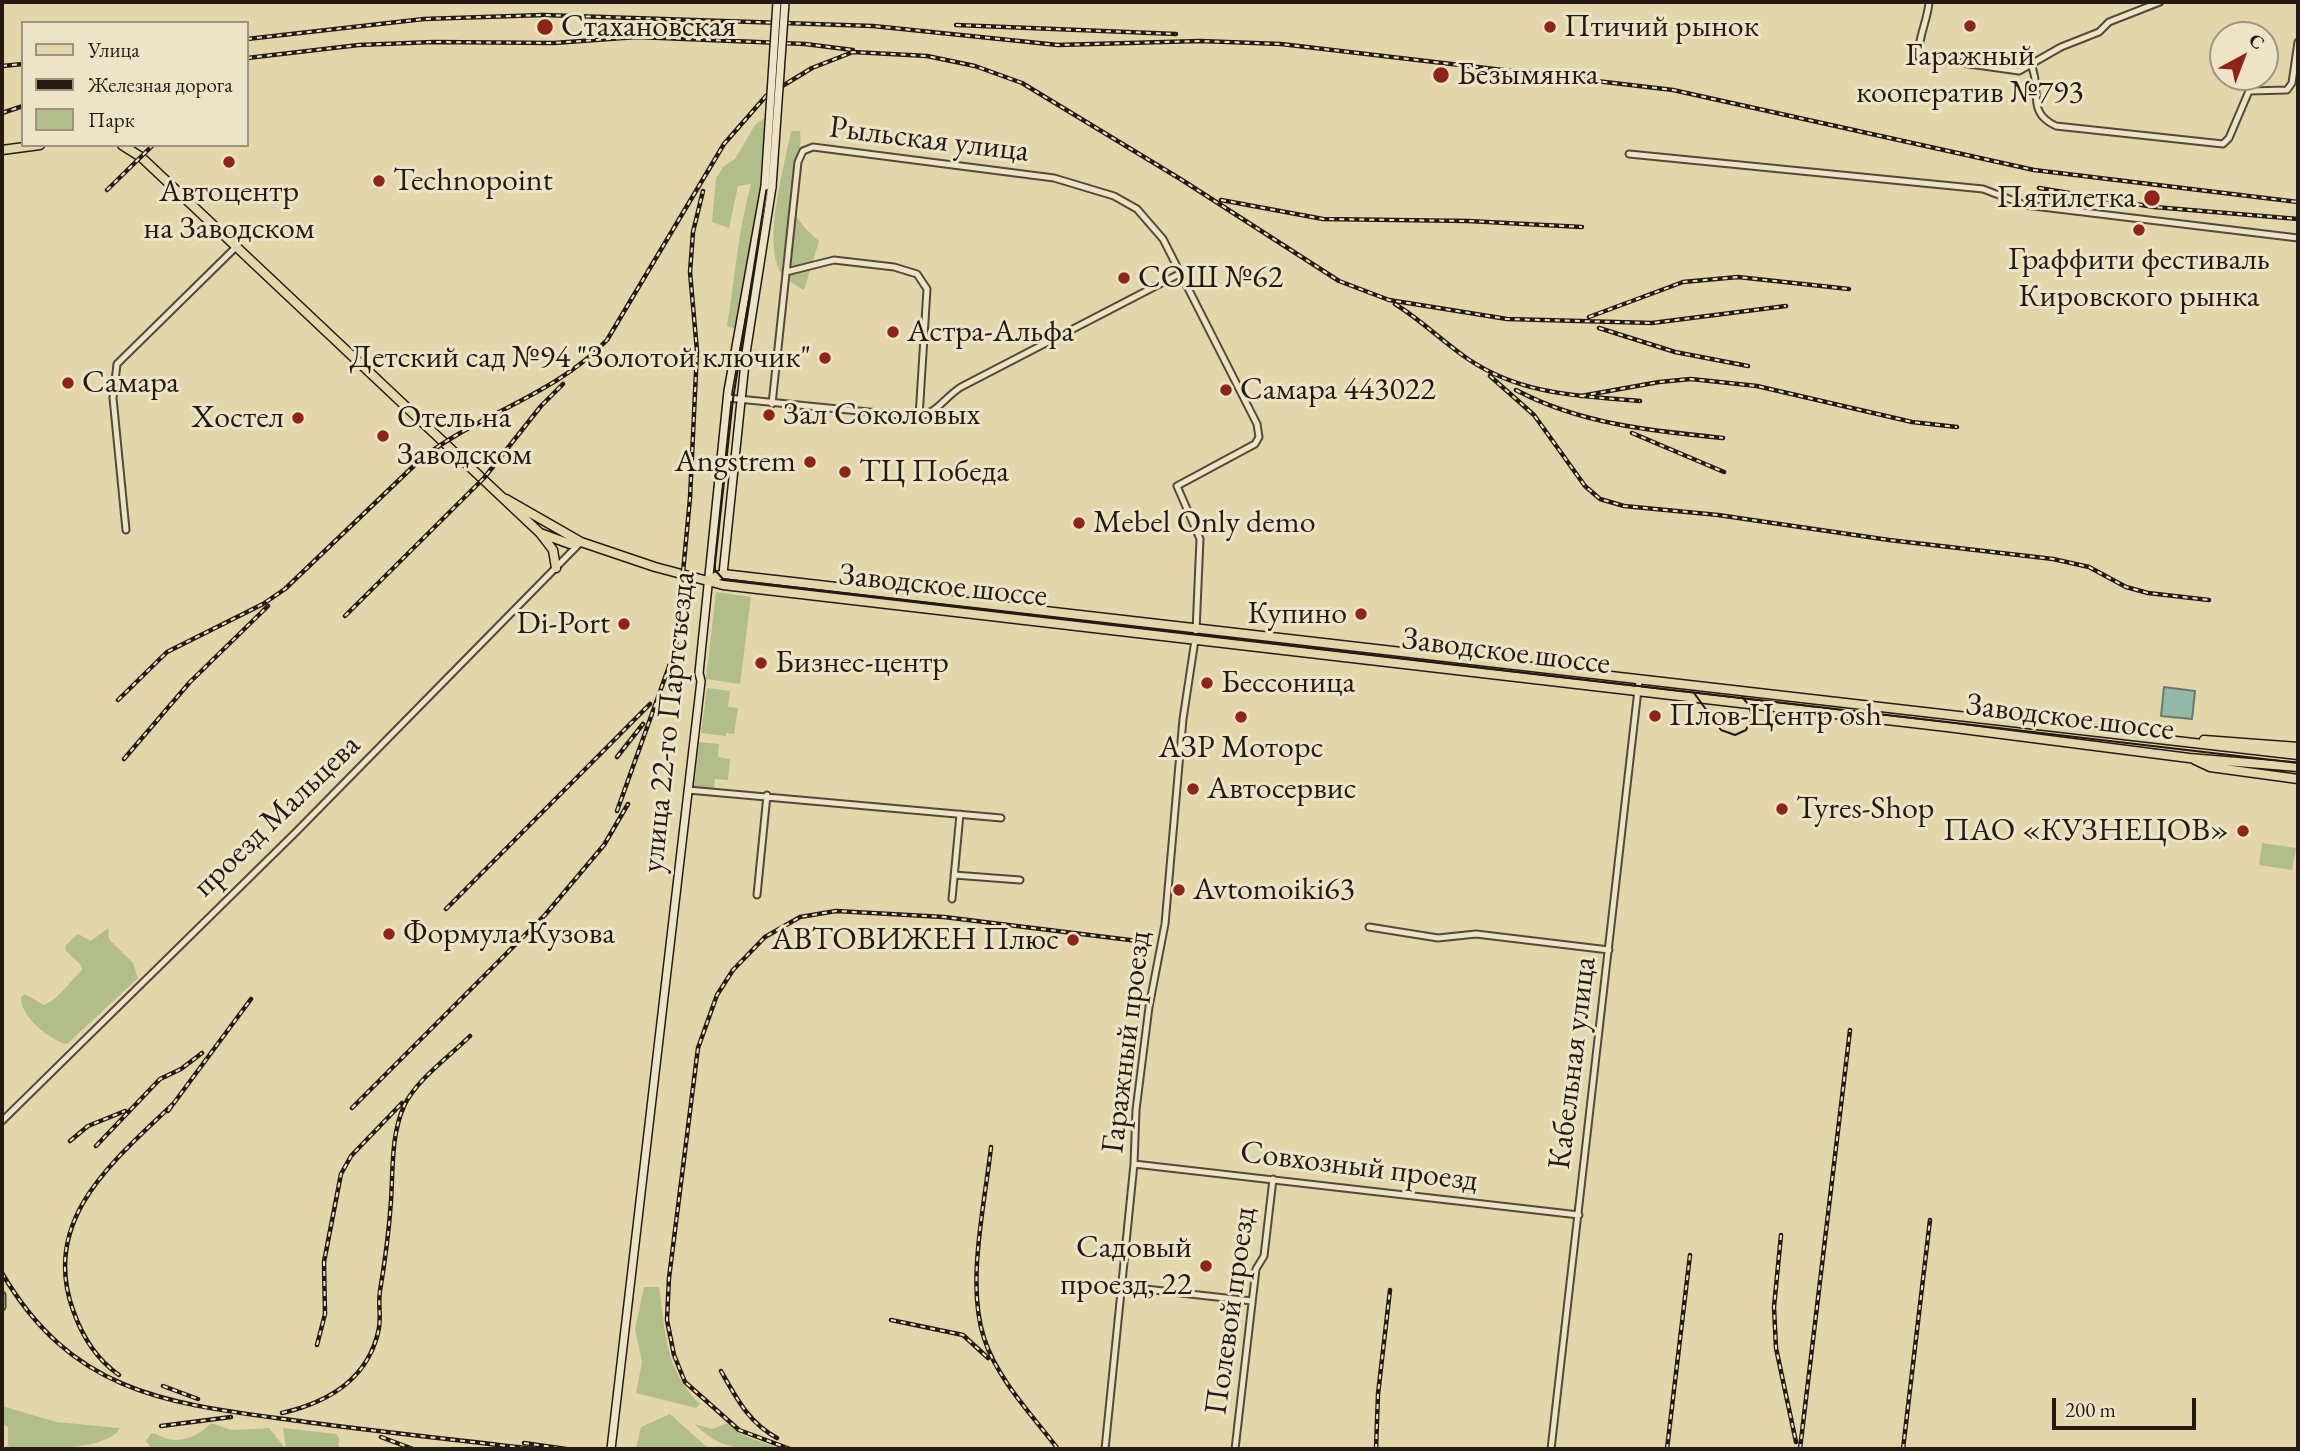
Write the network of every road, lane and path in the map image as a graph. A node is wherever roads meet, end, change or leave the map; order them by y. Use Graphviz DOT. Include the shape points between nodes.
graph roads {
  1 [pos="777,2"];
  2 [pos="785,2"];
  3 [pos="1929,2"];
  4 [pos="2160,2"];
  5 [pos="2298,42"];
  6 [pos="2031,65"];
  7 [pos="25,147"];
  8 [pos="125,147"];
  9 [pos="2,150"];
  10 [pos="1629,154"];
  11 [pos="768,187"];
  12 [pos="2298,238"];
  13 [pos="237,246"];
  14 [pos="786,272"];
  15 [pos="1181,274"];
  16 [pos="728,398"];
  17 [pos="742,401"];
  18 [pos="772,404"];
  19 [pos="919,417"];
  20 [pos="1255,444"];
  21 [pos="506,499"];
  22 [pos="126,530"];
  23 [pos="540,533"];
  24 [pos="581,542"];
  25 [pos="556,568"];
  26 [pos="723,574"];
  27 [pos="710,579"];
  28 [pos="951,601"];
  29 [pos="950,611"];
  30 [pos="1195,635"];
  31 [pos="1639,681"];
  32 [pos="1639,692"];
  33 [pos="1805,701"];
  34 [pos="1805,711"];
  35 [pos="2090,734"];
  36 [pos="2190,742"];
  37 [pos="2089,745"];
  38 [pos="2298,747"];
  39 [pos="2298,755"];
  40 [pos="2189,758"];
  41 [pos="2298,767"];
  42 [pos="2298,779"];
  43 [pos="688,790"];
  44 [pos="767,795"];
  45 [pos="960,814"];
  46 [pos="1001,818"];
  47 [pos="954,875"];
  48 [pos="1020,880"];
  49 [pos="757,895"];
  50 [pos="952,899"];
  51 [pos="1369,927"];
  52 [pos="1609,950"];
  53 [pos="2,1121"];
  54 [pos="1134,1164"];
  55 [pos="1273,1179"];
  56 [pos="1578,1215"];
  57 [pos="1119,1286"];
  58 [pos="2,1295"];
  59 [pos="1252,1301"];
  60 [pos="2,1307"];
  61 [pos="611,1449"];
  62 [pos="1105,1449"];
  63 [pos="1235,1449"];
  64 [pos="1551,1449"];
  1 -- 11 [label="main road, улица 22-го Партсъезда, bridge"];
  2 -- 11 [label="main road, улица 22-го Партсъезда, bridge"];
  3 -- 6 [label="street" via="1919,57 2019,71"];
  4 -- 6 [label="street" via="2109,22 2099,32"];
  5 -- 6 [label="street" via="2287,90 2249,91 2223,144 2056,126 2045,121 2036,106 2037,81"];
  7 -- 9 [label="main road"];
  8 -- 13 [label="main road, Заводское шоссе"];
  10 -- 12 [label="street" via="1983,189 2025,205"];
  11 -- 16 [label="main road, улица 22-го Партсъезда"];
  11 -- 17 [label="main road, улица 22-го Партсъезда"];
  13 -- 21 [label="main road, Заводское шоссе"];
  13 -- 22 [label="street" via="117,364 113,398"];
  14 -- 15 [label="street, Рыльская улица" via="798,162 803,151 813,147 1054,178 1114,196 1150,220"];
  14 -- 18 [label="street, Рыльская улица"];
  14 -- 19 [label="street" via="834,260 916,274 927,289"];
  15 -- 19 [label="street" via="961,387 941,407"];
  15 -- 20 [label="street, Рыльская улица" via="1257,424"];
  16 -- 17 [label="street"];
  16 -- 27 [label="main road, улица 22-го Партсъезда"];
  17 -- 18 [label="street"];
  17 -- 26 [label="main road, улица 22-го Партсъезда"];
  18 -- 19 [label="street"];
  20 -- 30 [label="street, Гаражный проезд" via="1177,486 1200,539"];
  21 -- 23 [label="main road, Заводское шоссе"];
  21 -- 24 [label="main road, Заводское шоссе"];
  23 -- 24 [label="main road, Заводское шоссе" via="570,544"];
  23 -- 25 [label="main road" via="553,550"];
  24 -- 25 [label="street, проезд Мальцева"];
  24 -- 27 [label="main road, Заводское шоссе" via="654,567"];
  25 -- 53 [label="street, проезд Мальцева"];
  26 -- 27 [label="main road, Заводское шоссе"];
  26 -- 28 [label="main road, Заводское шоссе"];
  27 -- 29 [label="main road, Заводское шоссе" via="723,585"];
  27 -- 43 [label="main road, улица 22-го Партсъезда"];
  28 -- 29 [label="main road"];
  28 -- 30 [label="main road, Заводское шоссе"];
  29 -- 30 [label="main road, Заводское шоссе"];
  30 -- 31 [label="main road, Заводское шоссе"];
  30 -- 32 [label="main road, Заводское шоссе"];
  30 -- 54 [label="street, Гаражный проезд" via="1165,924 1136,1110"];
  31 -- 32 [label="street, Кабельная улица"];
  31 -- 33 [label="main road, Заводское шоссе"];
  32 -- 34 [label="main road, Заводское шоссе"];
  32 -- 52 [label="street, Кабельная улица"];
  33 -- 34 [label="main road"];
  33 -- 35 [label="main road, Заводское шоссе"];
  34 -- 37 [label="main road, Заводское шоссе"];
  35 -- 36 [label="main road, Заводское шоссе"];
  35 -- 37 [label="main road"];
  36 -- 38 [label="main road"];
  36 -- 39 [label="main road, Заводское шоссе"];
  37 -- 40 [label="main road, Заводское шоссе"];
  40 -- 41 [label="main road, Заводское шоссе"];
  40 -- 42 [label="main road" via="2210,767"];
  43 -- 44 [label="street"];
  43 -- 61 [label="main road, улица 22-го Партсъезда"];
  44 -- 45 [label="street"];
  44 -- 49 [label="street"];
  45 -- 46 [label="street"];
  45 -- 47 [label="street"];
  47 -- 48 [label="street"];
  47 -- 50 [label="street"];
  51 -- 52 [label="street" via="1438,938 1476,934"];
  52 -- 56 [label="street, Кабельная улица"];
  54 -- 55 [label="street, Совхозный проезд"];
  54 -- 57 [label="street, Гаражный проезд"];
  55 -- 56 [label="street, Совхозный проезд"];
  55 -- 59 [label="street, Полевой проезд" via="1264,1256 1256,1269"];
  56 -- 64 [label="street, Кабельная улица"];
  57 -- 59 [label="street"];
  57 -- 62 [label="street, Гаражный проезд"];
  58 -- 60 [label="street"];
  59 -- 63 [label="street, Полевой проезд"];
}
